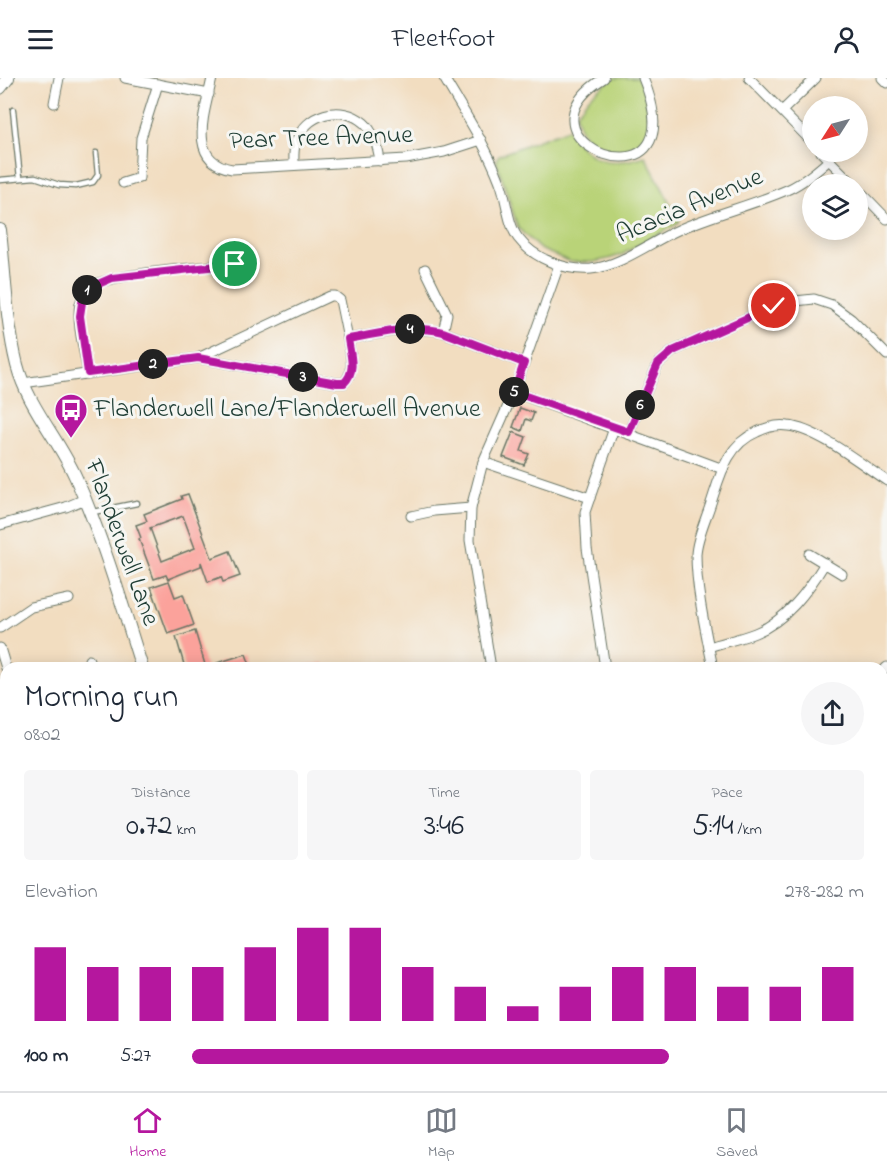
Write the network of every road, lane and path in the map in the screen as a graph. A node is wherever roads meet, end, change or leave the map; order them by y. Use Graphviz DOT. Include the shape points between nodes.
graph roads {
  1 [pos="8,78"];
  2 [pos="58,78"];
  3 [pos="125,78"];
  4 [pos="212,78"];
  5 [pos="444,78"];
  6 [pos="604,78"];
  7 [pos="644,78"];
  8 [pos="749,78"];
  9 [pos="816,78"];
  10 [pos="882,78"];
  11 [pos="887,83"];
  12 [pos="158,84"];
  13 [pos="0,88"];
  14 [pos="209,94"];
  15 [pos="54,104"];
  16 [pos="13,110"];
  17 [pos="782,111"];
  18 [pos="802,132"];
  19 [pos="481,140"];
  20 [pos="96,153"];
  21 [pos="380,161"];
  22 [pos="827,162"];
  23 [pos="831,162"];
  24 [pos="294,165"];
  25 [pos="843,174"];
  26 [pos="20,178"];
  27 [pos="0,180"];
  28 [pos="123,183"];
  29 [pos="868,199"];
  30 [pos="887,219"];
  31 [pos="0,230"];
  32 [pos="235,264"];
  33 [pos="559,265"];
  34 [pos="425,268"];
  35 [pos="443,332"];
  36 [pos="348,339"];
  37 [pos="887,355"];
  38 [pos="198,358"];
  39 [pos="524,363"];
  40 [pos="88,373"];
  41 [pos="23,383"];
  42 [pos="514,392"];
  43 [pos="614,428"];
  44 [pos="629,432"];
  45 [pos="483,462"];
  46 [pos="723,469"];
  47 [pos="887,481"];
  48 [pos="590,498"];
  49 [pos="85,499"];
  50 [pos="137,503"];
  51 [pos="471,508"];
  52 [pos="90,513"];
  53 [pos="411,516"];
  54 [pos="0,525"];
  55 [pos="809,554"];
  56 [pos="825,563"];
  57 [pos="842,574"];
  58 [pos="69,599"];
  59 [pos="0,628"];
  60 [pos="709,647"];
  61 [pos="140,662"];
  62 [pos="490,662"];
  63 [pos="604,662"];
  64 [pos="712,662"];
  1 -- 13 [label="street"];
  2 -- 15 [label="street"];
  3 -- 12 [label="street"];
  4 -- 14 [label="street, Pear Tree Avenue"];
  5 -- 19 [label="street"];
  6 -- 7 [label="street" via="584,95 572,118 586,145 614,157 639,153 651,140 652,108"];
  8 -- 17 [label="street"];
  9 -- 17 [label="street"];
  10 -- 11 [label="street"];
  12 -- 14 [label="street"];
  12 -- 28 [label="street" via="141,138 139,178"];
  14 -- 24 [label="street, Pear Tree Avenue" via="201,140 211,160 231,169"];
  16 -- 26 [label="lane"];
  17 -- 18 [label="street"];
  19 -- 21 [label="street, Pear Tree Avenue" via="424,156"];
  19 -- 33 [label="street" via="501,183 518,238"];
  20 -- 26 [label="lane" via="99,175 93,182 76,186"];
  21 -- 24 [label="street, Pear Tree Avenue"];
  21 -- 24 [label="street" via="376,142 364,123 353,116 332,113 313,119 301,133"];
  22 -- 33 [label="street, Acacia Avenue" via="790,189 679,229 610,265 588,269"];
  23 -- 25 [label="street"];
  26 -- 27 [label="lane"];
  29 -- 30 [label="street"];
  31 -- 41 [label="street, Flanderwell Lane" via="9,326"];
  32 -- 40 [label="street" via="112,278 89,288 83,296 80,316"];
  33 -- 39 [label="street"];
  34 -- 35 [label="street" via="447,314"];
  35 -- 36 [label="street" via="416,329"];
  35 -- 39 [label="street"];
  36 -- 38 [label="street" via="352,369 344,383"];
  36 -- 38 [label="street" via="343,307 340,300 330,296"];
  37 -- 44 [label="street" via="831,305 814,299 786,302 673,351 658,364"];
  38 -- 40 [label="street"];
  39 -- 42 [label="street"];
  40 -- 41 [label="street"];
  41 -- 49 [label="street, Flanderwell Lane"];
  42 -- 43 [label="street"];
  42 -- 45 [label="street"];
  43 -- 44 [label="street"];
  43 -- 48 [label="street"];
  44 -- 46 [label="street"];
  45 -- 48 [label="street"];
  45 -- 51 [label="street"];
  46 -- 47 [label="street" via="736,445 746,436 777,425 819,437"];
  46 -- 60 [label="street" via="696,553"];
  48 -- 63 [label="street" via="585,512 587,548"];
  49 -- 52 [label="street, Flanderwell Lane"];
  49 -- 54 [label="street"];
  50 -- 52 [label="lane"];
  51 -- 53 [label="street"];
  51 -- 62 [label="street" via="470,540"];
  52 -- 61 [label="street, Flanderwell Lane"];
  55 -- 56 [label="street"];
  56 -- 57 [label="street"];
  56 -- 60 [label="street" via="798,600 768,627"];
  58 -- 59 [label="street" via="31,607"];
  60 -- 64 [label="street"];
}
